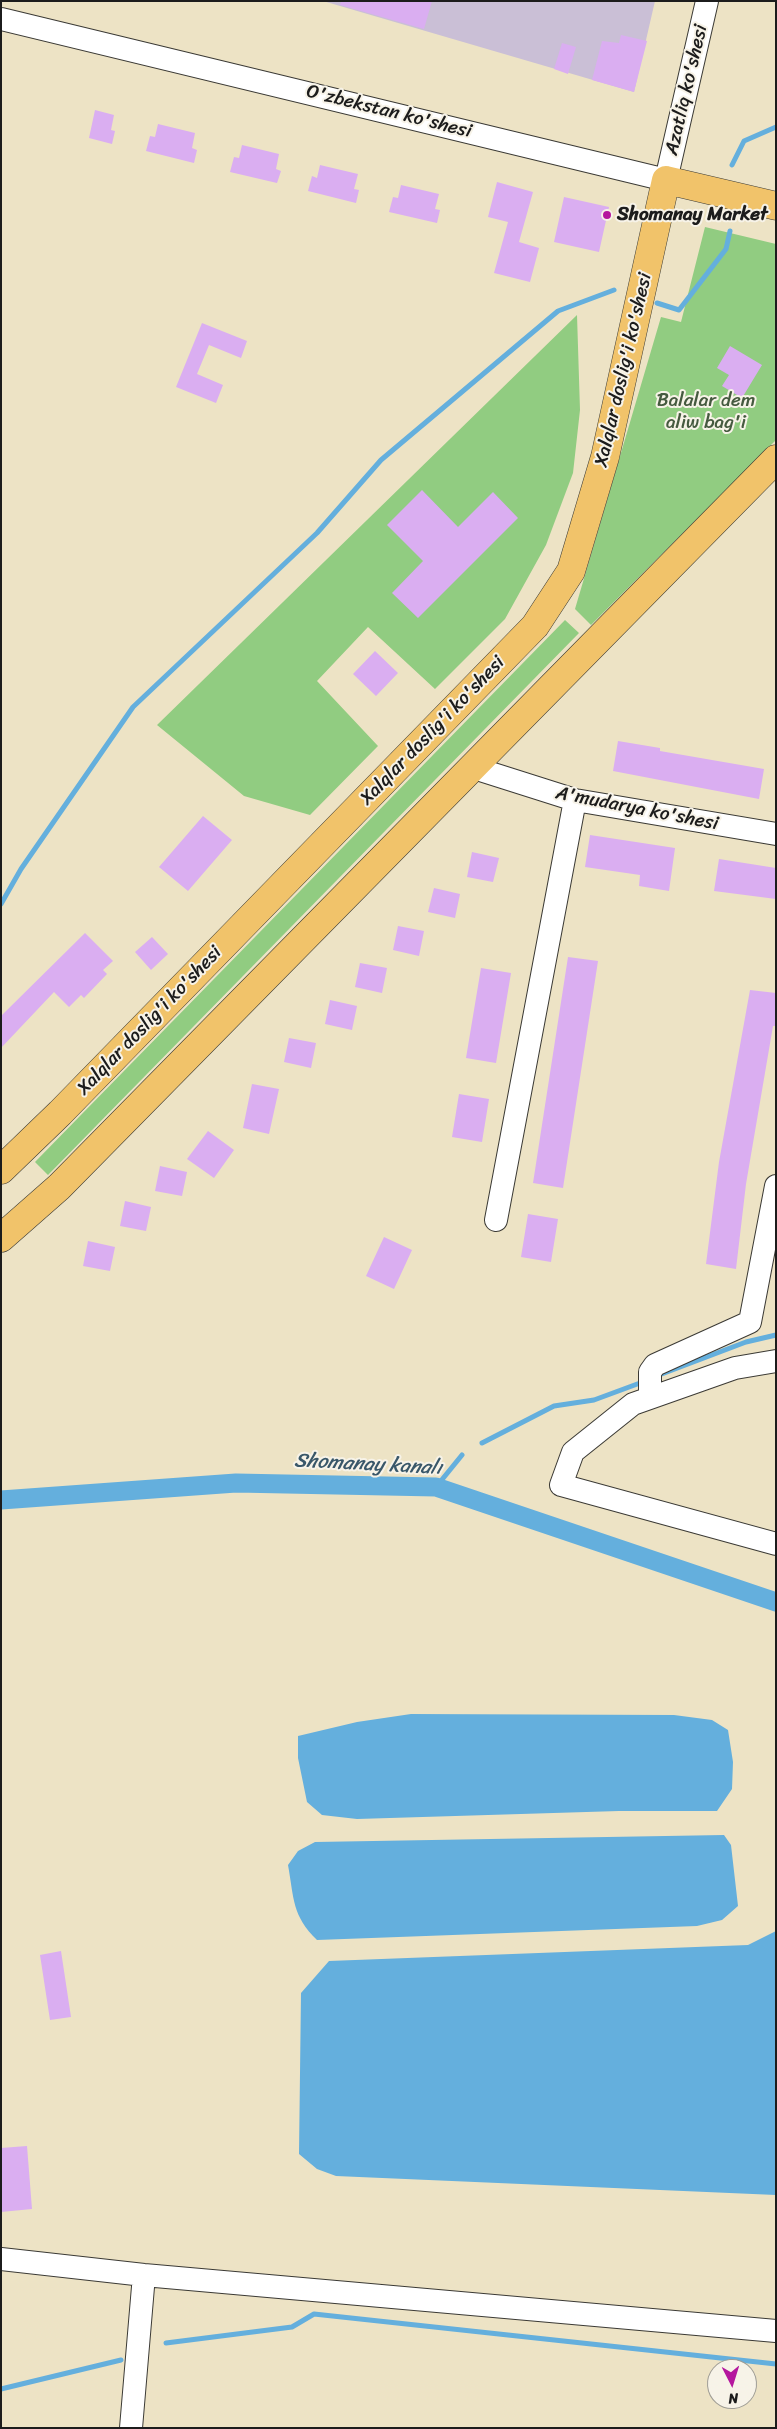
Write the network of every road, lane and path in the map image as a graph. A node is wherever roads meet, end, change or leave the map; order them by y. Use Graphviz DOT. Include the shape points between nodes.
graph roads {
  1 [pos="708,1"];
  2 [pos="1,19"];
  3 [pos="666,180"];
  4 [pos="776,206"];
  5 [pos="776,460"];
  6 [pos="471,767"];
  7 [pos="575,800"];
  8 [pos="776,834"];
  9 [pos="1,1170"];
  10 [pos="776,1186"];
  11 [pos="496,1220"];
  12 [pos="1,1238"];
  13 [pos="776,1361"];
  14 [pos="650,1397"];
  15 [pos="776,1544"];
  16 [pos="1,2259"];
  17 [pos="144,2275"];
  18 [pos="776,2331"];
  19 [pos="131,2428"];
  1 -- 3 [label="street, Azatliq ko'shesi"];
  2 -- 3 [label="street, O'zbekstan ko'shesi"];
  3 -- 4 [label="main road, O'zbekstan ko'shesi"];
  3 -- 9 [label="main road, Xalqlar doslig'i ko'shesi" via="605,457 571,572 528,634 68,1106"];
  5 -- 6 [label="main road"];
  6 -- 7 [label="street, A'mudarya ko'shesi"];
  6 -- 12 [label="main road" via="59,1187"];
  7 -- 8 [label="street, A'mudarya ko'shesi"];
  7 -- 11 [label="street"];
  10 -- 14 [label="street" via="750,1322 655,1365 650,1372"];
  13 -- 14 [label="street" via="735,1368"];
  14 -- 15 [label="street" via="633,1404 573,1452 560,1485"];
  16 -- 17 [label="street"];
  17 -- 18 [label="street"];
  17 -- 19 [label="street"];
}
